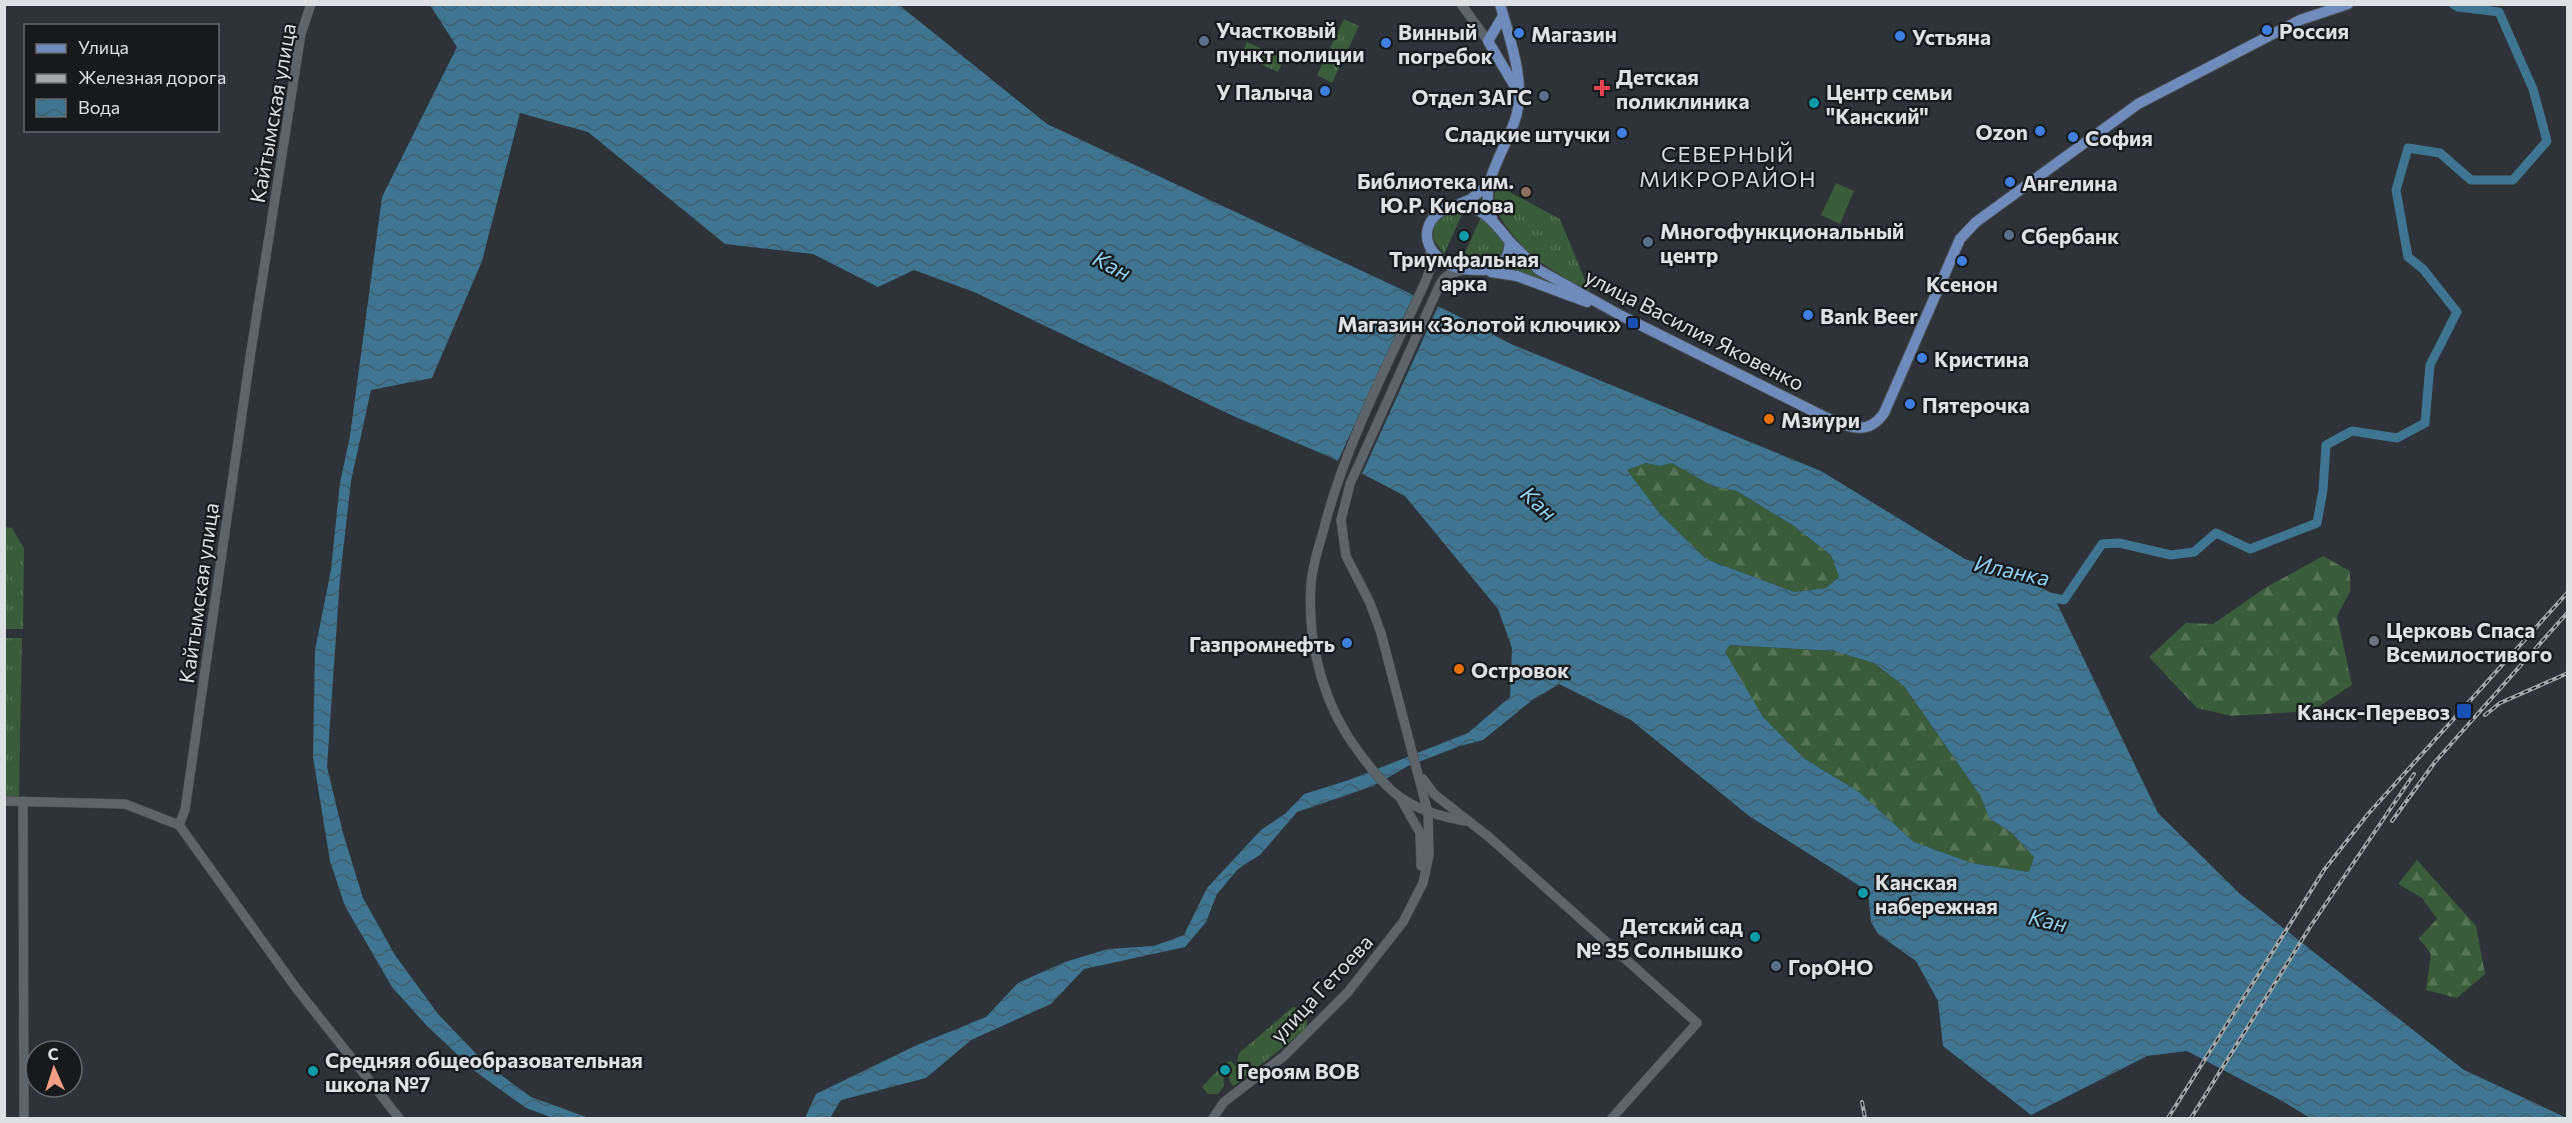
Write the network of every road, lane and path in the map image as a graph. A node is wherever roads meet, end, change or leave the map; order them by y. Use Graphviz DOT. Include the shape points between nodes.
graph roads {
  1 [pos="311,4"];
  2 [pos="1461,4"];
  3 [pos="2349,4"];
  4 [pos="1501,10"];
  5 [pos="1488,41"];
  6 [pos="1518,94"];
  7 [pos="1489,184"];
  8 [pos="1457,205"];
  9 [pos="1493,220"];
  10 [pos="1510,242"];
  11 [pos="1430,246"];
  12 [pos="1466,270"];
  13 [pos="1479,270"];
  14 [pos="1620,315"];
  15 [pos="1419,774"];
  16 [pos="1401,800"];
  17 [pos="4,801"];
  18 [pos="23,801"];
  19 [pos="1428,813"];
  20 [pos="1464,820"];
  21 [pos="179,825"];
  22 [pos="1418,895"];
  23 [pos="24,1119"];
  24 [pos="399,1119"];
  25 [pos="1213,1119"];
  26 [pos="1612,1119"];
  1 -- 21 [label="street, Кайтымская улица" via="301,34 185,810"];
  2 -- 5 [label="street"];
  3 -- 14 [label="main road, улица Василия Яковенко" via="2300,20 2138,104 1976,222 1960,239 1884,413 1872,426 1854,429 1830,419"];
  4 -- 5 [label="main road"];
  4 -- 6 [label="main road" via="1512,46"];
  5 -- 6 [label="main road"];
  6 -- 7 [label="main road" via="1517,112"];
  7 -- 8 [label="main road"];
  7 -- 9 [label="main road"];
  8 -- 9 [label="main road" via="1478,209"];
  8 -- 11 [label="main road" via="1432,216 1427,230"];
  9 -- 10 [label="main road"];
  10 -- 13 [label="main road" via="1509,255 1502,266"];
  10 -- 14 [label="main road, улица Василия Яковенко" via="1539,270"];
  11 -- 12 [label="main road" via="1443,262"];
  11 -- 16 [label="street" via="1426,280 1337,478 1311,582 1311,616 1325,691 1344,730 1366,762"];
  12 -- 13 [label="main road"];
  12 -- 15 [label="street" via="1443,278 1350,484 1341,520 1344,547 1381,633"];
  13 -- 14 [label="main road" via="1517,276"];
  15 -- 19 [label="street"];
  15 -- 20 [label="street" via="1434,794"];
  16 -- 19 [label="street"];
  16 -- 22 [label="street" via="1420,833 1423,852"];
  17 -- 18 [label="street"];
  18 -- 21 [label="street" via="125,804"];
  18 -- 23 [label="street"];
  19 -- 20 [label="street"];
  19 -- 22 [label="street" via="1429,855"];
  20 -- 26 [label="street" via="1489,837 1697,1023"];
  21 -- 24 [label="street" via="296,988"];
  22 -- 25 [label="street, улица Гетоева" via="1403,922 1348,992 1284,1056 1224,1102"];
}
